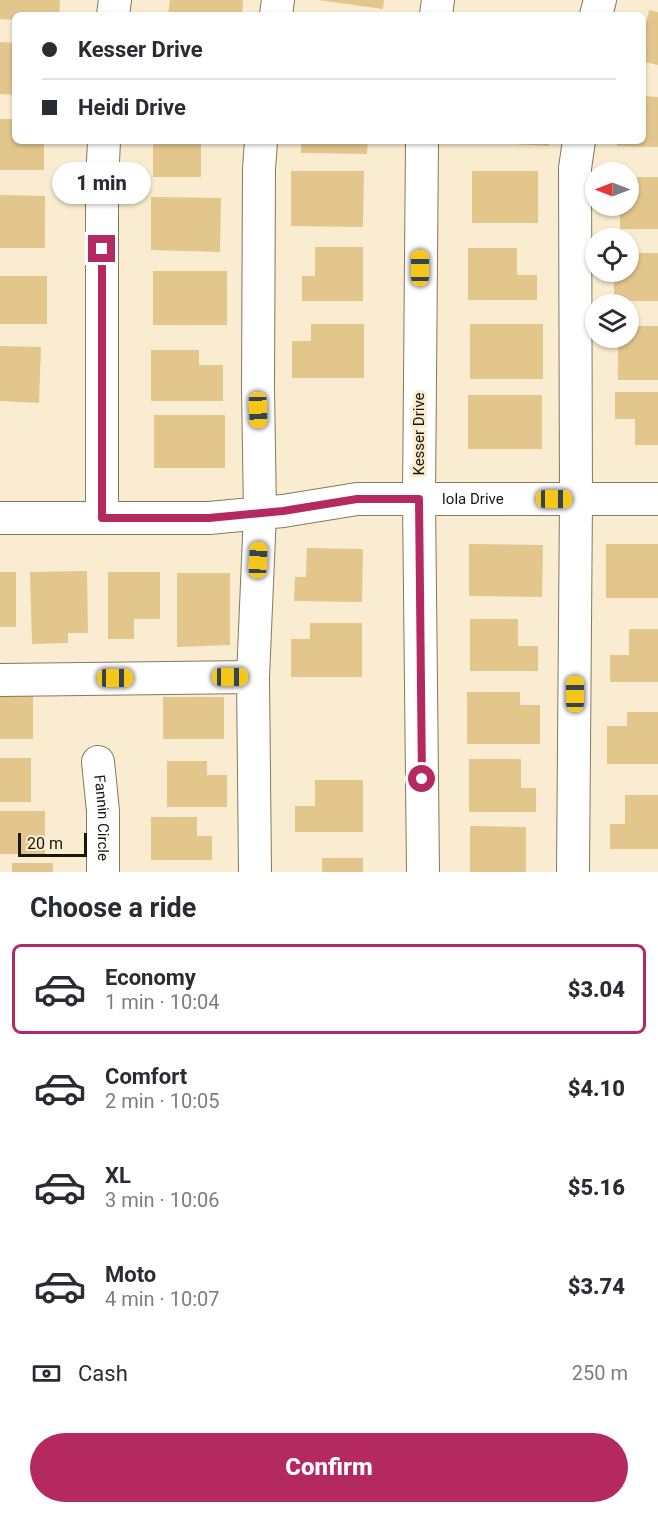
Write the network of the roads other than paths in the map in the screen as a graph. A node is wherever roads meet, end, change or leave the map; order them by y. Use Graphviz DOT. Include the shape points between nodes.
graph roads {
  1 [pos="104,144"];
  2 [pos="261,144"];
  3 [pos="422,144"];
  4 [pos="579,144"];
  5 [pos="419,499"];
  6 [pos="576,499"];
  7 [pos="658,499"];
  8 [pos="260,513"];
  9 [pos="0,518"];
  10 [pos="102,518"];
  11 [pos="253,677"];
  12 [pos="0,680"];
  13 [pos="98,762"];
  14 [pos="103,872"];
  15 [pos="255,872"];
  16 [pos="423,872"];
  17 [pos="573,872"];
  1 -- 10 [label="street"];
  2 -- 8 [label="street"];
  3 -- 5 [label="street, Kesser Drive"];
  4 -- 6 [label="street" via="575,168"];
  5 -- 6 [label="street, Iola Drive"];
  5 -- 8 [label="street, Iola Drive" via="357,499"];
  5 -- 16 [label="street, Kesser Drive"];
  6 -- 7 [label="street, Iola Drive"];
  6 -- 17 [label="street"];
  8 -- 10 [label="street, Iola Drive" via="209,518"];
  8 -- 11 [label="street"];
  9 -- 10 [label="street, Iola Drive"];
  11 -- 12 [label="street"];
  11 -- 15 [label="street"];
  13 -- 14 [label="street, Fannin Circle"];
}
